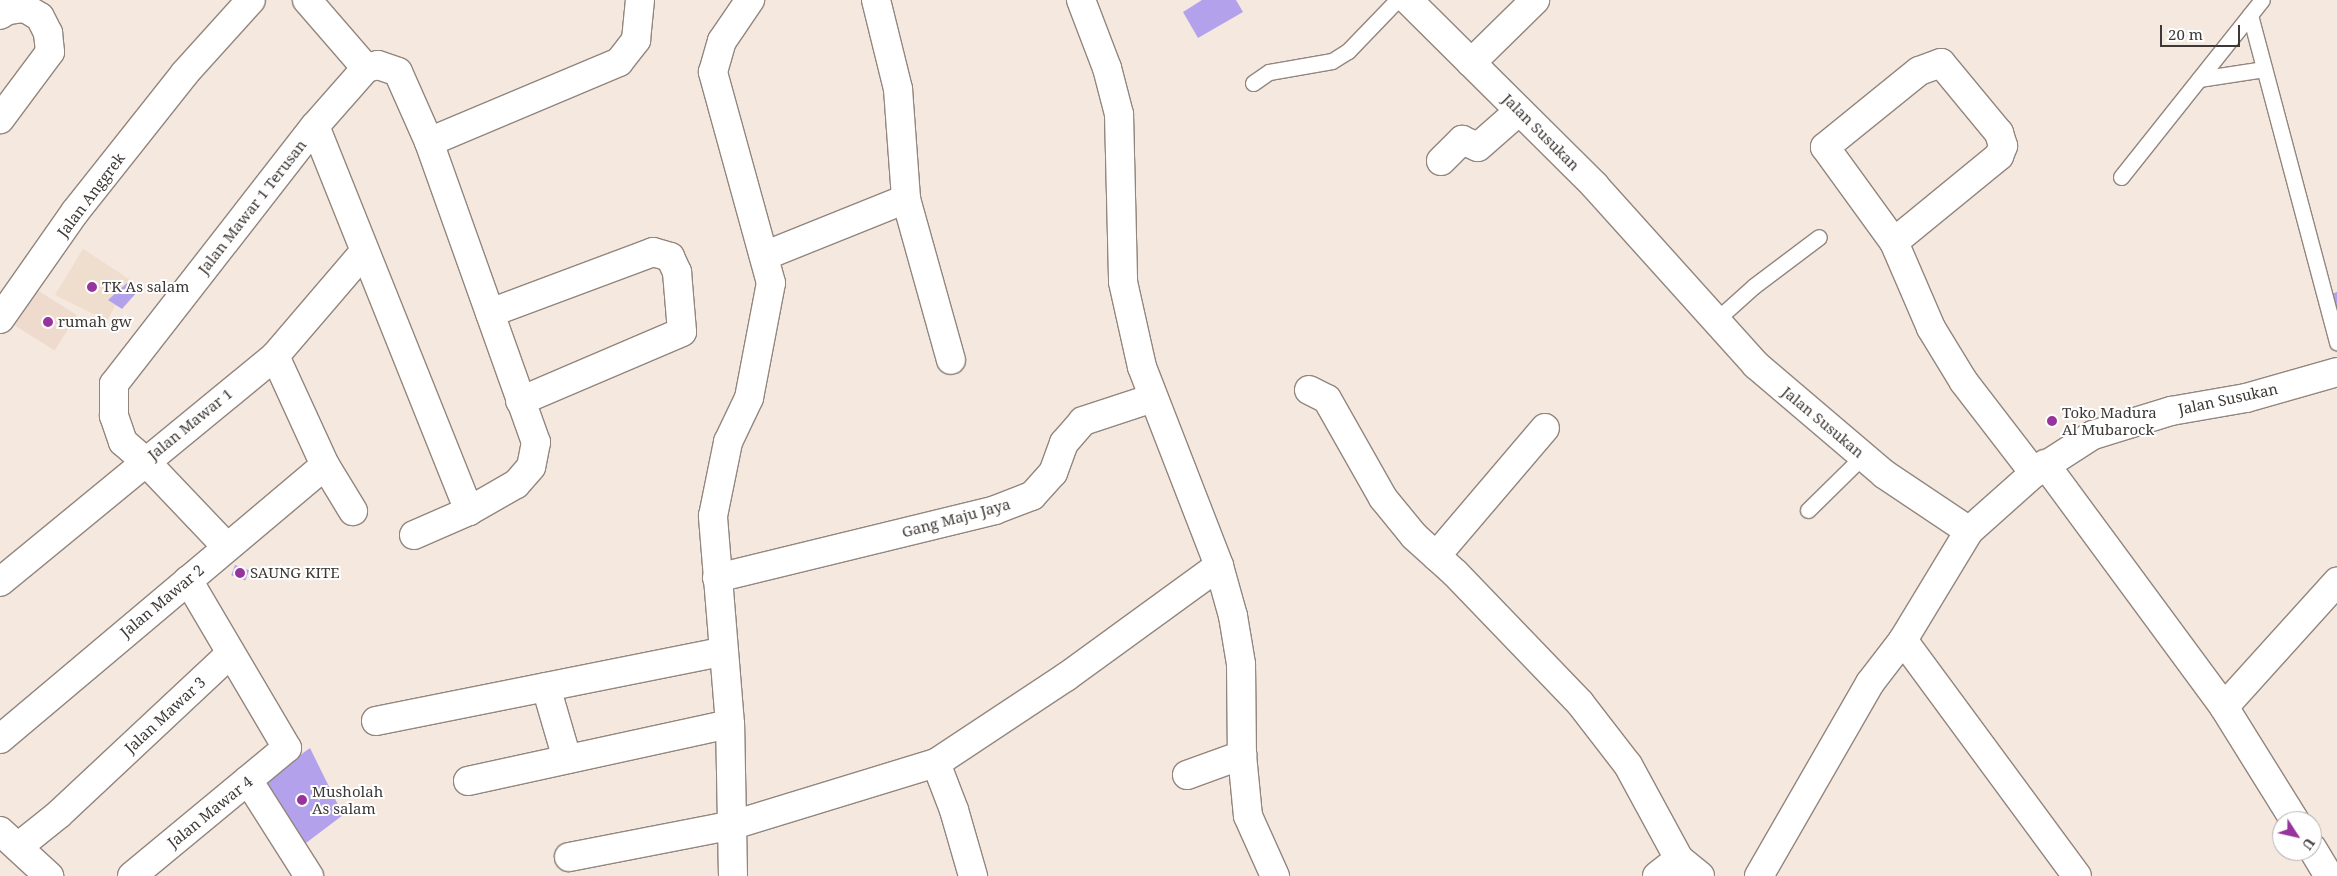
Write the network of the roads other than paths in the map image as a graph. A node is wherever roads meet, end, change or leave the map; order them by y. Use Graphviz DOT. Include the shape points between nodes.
graph roads {
  1 [pos="251,0"];
  2 [pos="307,0"];
  3 [pos="640,0"];
  4 [pos="750,0"];
  5 [pos="876,0"];
  6 [pos="1081,0"];
  7 [pos="1397,0"];
  8 [pos="1408,0"];
  9 [pos="1535,0"];
  10 [pos="2262,0"];
  11 [pos="0,15"];
  12 [pos="2250,15"];
  13 [pos="1471,63"];
  14 [pos="366,68"];
  15 [pos="2264,69"];
  16 [pos="2199,79"];
  17 [pos="1253,83"];
  18 [pos="1519,110"];
  19 [pos="0,119"];
  20 [pos="315,126"];
  21 [pos="429,142"];
  22 [pos="1441,161"];
  23 [pos="2122,177"];
  24 [pos="906,199"];
  25 [pos="1819,237"];
  26 [pos="1894,242"];
  27 [pos="365,251"];
  28 [pos="764,256"];
  29 [pos="490,313"];
  30 [pos="0,319"];
  31 [pos="1715,321"];
  32 [pos="2337,343"];
  33 [pos="275,356"];
  34 [pos="952,360"];
  35 [pos="2337,372"];
  36 [pos="1308,390"];
  37 [pos="1153,398"];
  38 [pos="520,401"];
  39 [pos="1545,428"];
  40 [pos="1863,456"];
  41 [pos="145,461"];
  42 [pos="325,465"];
  43 [pos="2040,469"];
  44 [pos="1808,510"];
  45 [pos="353,511"];
  46 [pos="469,511"];
  47 [pos="1969,531"];
  48 [pos="414,535"];
  49 [pos="227,547"];
  50 [pos="1436,556"];
  51 [pos="1219,566"];
  52 [pos="717,578"];
  53 [pos="188,580"];
  54 [pos="0,582"];
  55 [pos="2337,582"];
  56 [pos="1903,640"];
  57 [pos="722,652"];
  58 [pos="230,654"];
  59 [pos="546,687"];
  60 [pos="2224,707"];
  61 [pos="376,721"];
  62 [pos="730,724"];
  63 [pos="0,738"];
  64 [pos="1242,755"];
  65 [pos="567,759"];
  66 [pos="936,762"];
  67 [pos="1187,775"];
  68 [pos="248,780"];
  69 [pos="468,781"];
  70 [pos="2289,811"];
  71 [pos="733,825"];
  72 [pos="9,839"];
  73 [pos="569,857"];
  74 [pos="1678,859"];
  75 [pos="2320,861"];
  76 [pos="302,873"];
  77 [pos="49,876"];
  78 [pos="132,876"];
  79 [pos="734,876"];
  80 [pos="973,876"];
  81 [pos="1276,876"];
  82 [pos="1657,876"];
  83 [pos="1700,876"];
  84 [pos="1759,876"];
  85 [pos="2078,876"];
  86 [pos="2330,876"];
  1 -- 30 [label="street, Jalan Anggrek" via="186,73 75,212"];
  2 -- 14 [label="street"];
  3 -- 21 [label="street" via="636,40 620,62"];
  4 -- 28 [label="street" via="722,41 713,72"];
  5 -- 24 [label="street" via="898,89"];
  6 -- 37 [label="street" via="1107,68 1119,114 1123,282 1142,367"];
  7 -- 17 [label="lane" via="1348,51 1332,61 1269,72"];
  8 -- 13 [label="street, Jalan Susukan"];
  9 -- 13 [label="street"];
  10 -- 12 [label="lane"];
  11 -- 19 [label="street" via="8,10 25,8 40,16 48,33 50,52"];
  12 -- 15 [label="lane"];
  12 -- 16 [label="lane"];
  13 -- 18 [label="street, Jalan Susukan"];
  14 -- 20 [label="street, Jalan Mawar 1 Terusan"];
  14 -- 21 [label="street" via="378,65 398,72"];
  15 -- 16 [label="lane"];
  15 -- 32 [label="lane"];
  16 -- 23 [label="lane"];
  18 -- 22 [label="street" via="1478,147 1462,140"];
  18 -- 31 [label="street, Jalan Susukan" via="1595,186"];
  20 -- 27 [label="street"];
  20 -- 41 [label="street, Jalan Mawar 1 Terusan" via="114,384 114,416 123,442"];
  21 -- 29 [label="street"];
  24 -- 28 [label="street"];
  24 -- 34 [label="street"];
  25 -- 31 [label="lane" via="1754,286"];
  26 -- 26 [label="street" via="1999,156 2003,146 1999,133 1941,62 1919,71 1825,147"];
  26 -- 43 [label="street" via="1931,328 1959,374"];
  27 -- 33 [label="street, Jalan Mawar 1"];
  27 -- 46 [label="street"];
  28 -- 52 [label="street" via="771,283 748,398 728,442 714,516"];
  29 -- 38 [label="street"];
  29 -- 38 [label="street" via="653,252 670,257 677,272 682,332"];
  31 -- 40 [label="street, Jalan Susukan" via="1756,365"];
  33 -- 41 [label="street, Jalan Mawar 1"];
  33 -- 42 [label="street"];
  35 -- 43 [label="street, Jalan Susukan" via="2246,398 2127,422 2093,435"];
  36 -- 50 [label="street" via="1327,399 1383,498 1414,536"];
  37 -- 51 [label="street"];
  37 -- 52 [label="street, Gang Maju Jaya" via="1083,421 1064,443 1053,473 1032,496 995,510"];
  38 -- 46 [label="street" via="536,442 531,466 516,484"];
  39 -- 50 [label="street"];
  40 -- 44 [label="lane"];
  40 -- 47 [label="street, Jalan Susukan" via="1924,503"];
  41 -- 49 [label="street, Jalan Mawar 1 Terusan"];
  41 -- 54 [label="street, Jalan Mawar 1"];
  42 -- 45 [label="street"];
  42 -- 49 [label="street, Jalan Mawar 2"];
  43 -- 47 [label="street, Jalan Susukan"];
  43 -- 60 [label="street"];
  46 -- 48 [label="street"];
  47 -- 56 [label="street"];
  49 -- 53 [label="street, Jalan Mawar 2"];
  50 -- 74 [label="street" via="1580,703 1628,765"];
  51 -- 64 [label="street" via="1233,616 1240,664"];
  51 -- 66 [label="street" via="1066,678"];
  52 -- 57 [label="street"];
  53 -- 58 [label="street"];
  53 -- 63 [label="street, Jalan Mawar 2"];
  55 -- 60 [label="street"];
  56 -- 84 [label="street" via="1870,683"];
  56 -- 85 [label="street"];
  57 -- 59 [label="street"];
  57 -- 62 [label="street"];
  58 -- 68 [label="street, Jalan Mawar 4" via="287,748"];
  58 -- 72 [label="street, Jalan Mawar 3" via="58,814"];
  59 -- 61 [label="street"];
  59 -- 65 [label="street"];
  60 -- 70 [label="street"];
  62 -- 65 [label="street"];
  62 -- 71 [label="street"];
  64 -- 67 [label="street"];
  64 -- 81 [label="street" via="1248,816"];
  65 -- 69 [label="street"];
  66 -- 71 [label="street"];
  66 -- 80 [label="street"];
  68 -- 76 [label="street"];
  68 -- 78 [label="street, Jalan Mawar 4"];
  71 -- 73 [label="street"];
  71 -- 79 [label="street"];
  72 -- 77 [label="street"];
  74 -- 82 [label="street"];
  74 -- 83 [label="street"];
  75 -- 86 [label="street"];
}
